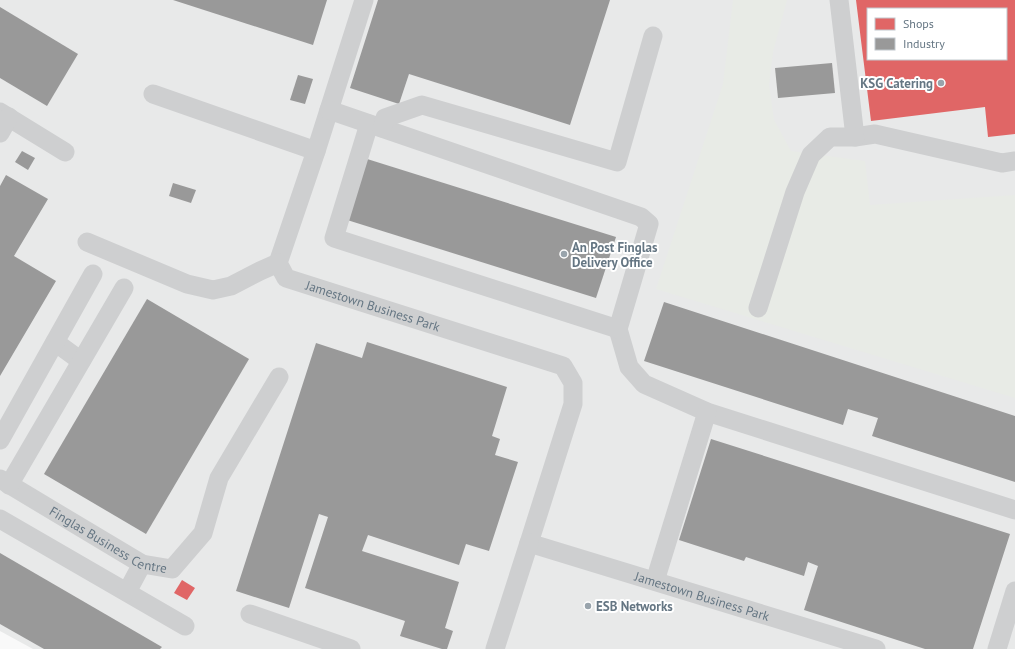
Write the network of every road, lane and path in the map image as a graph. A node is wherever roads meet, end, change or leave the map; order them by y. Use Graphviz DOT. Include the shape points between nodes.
graph roads {
  1 [pos="364,0"];
  2 [pos="839,0"];
  3 [pos="653,36"];
  4 [pos="153,94"];
  5 [pos="329,110"];
  6 [pos="3,121"];
  7 [pos="375,126"];
  8 [pos="855,137"];
  9 [pos="316,151"];
  10 [pos="65,152"];
  11 [pos="1015,161"];
  12 [pos="87,242"];
  13 [pos="278,263"];
  14 [pos="93,274"];
  15 [pos="124,288"];
  16 [pos="758,308"];
  17 [pos="618,329"];
  18 [pos="55,342"];
  19 [pos="81,361"];
  20 [pos="279,377"];
  21 [pos="707,412"];
  22 [pos="0,440"];
  23 [pos="4,482"];
  24 [pos="1015,510"];
  25 [pos="0,519"];
  26 [pos="529,543"];
  27 [pos="142,564"];
  28 [pos="655,581"];
  29 [pos="1015,591"];
  30 [pos="127,592"];
  31 [pos="250,614"];
  32 [pos="185,626"];
  33 [pos="351,649"];
  34 [pos="495,649"];
  35 [pos="876,649"];
  36 [pos="997,649"];
  1 -- 5 [label="street"];
  2 -- 8 [label="street"];
  3 -- 7 [label="street" via="617,162 422,105 385,118"];
  4 -- 9 [label="street"];
  5 -- 7 [label="street"];
  5 -- 9 [label="street"];
  6 -- 10 [label="street"];
  7 -- 17 [label="street" via="642,217 649,224"];
  7 -- 17 [label="street" via="334,238"];
  8 -- 11 [label="street" via="875,134 1002,163"];
  8 -- 16 [label="street" via="830,137 811,155 795,192"];
  9 -- 13 [label="street"];
  12 -- 13 [label="street" via="187,284 213,290 231,286"];
  13 -- 26 [label="street, Jamestown Business Park" via="286,278 563,366 573,383 573,404"];
  14 -- 18 [label="street"];
  15 -- 19 [label="street"];
  17 -- 21 [label="street" via="629,367 644,384"];
  18 -- 19 [label="street"];
  18 -- 22 [label="street"];
  19 -- 23 [label="street"];
  20 -- 27 [label="street, Finglas Business Centre" via="218,478 203,533 172,569"];
  21 -- 24 [label="street"];
  21 -- 28 [label="street"];
  23 -- 27 [label="street, Finglas Business Centre"];
  25 -- 30 [label="street"];
  26 -- 28 [label="street, Jamestown Business Park"];
  26 -- 34 [label="street, Jamestown Business Park"];
  27 -- 30 [label="street"];
  28 -- 35 [label="street, Jamestown Business Park"];
  29 -- 36 [label="street"];
  30 -- 32 [label="street"];
  31 -- 33 [label="street"];
}
